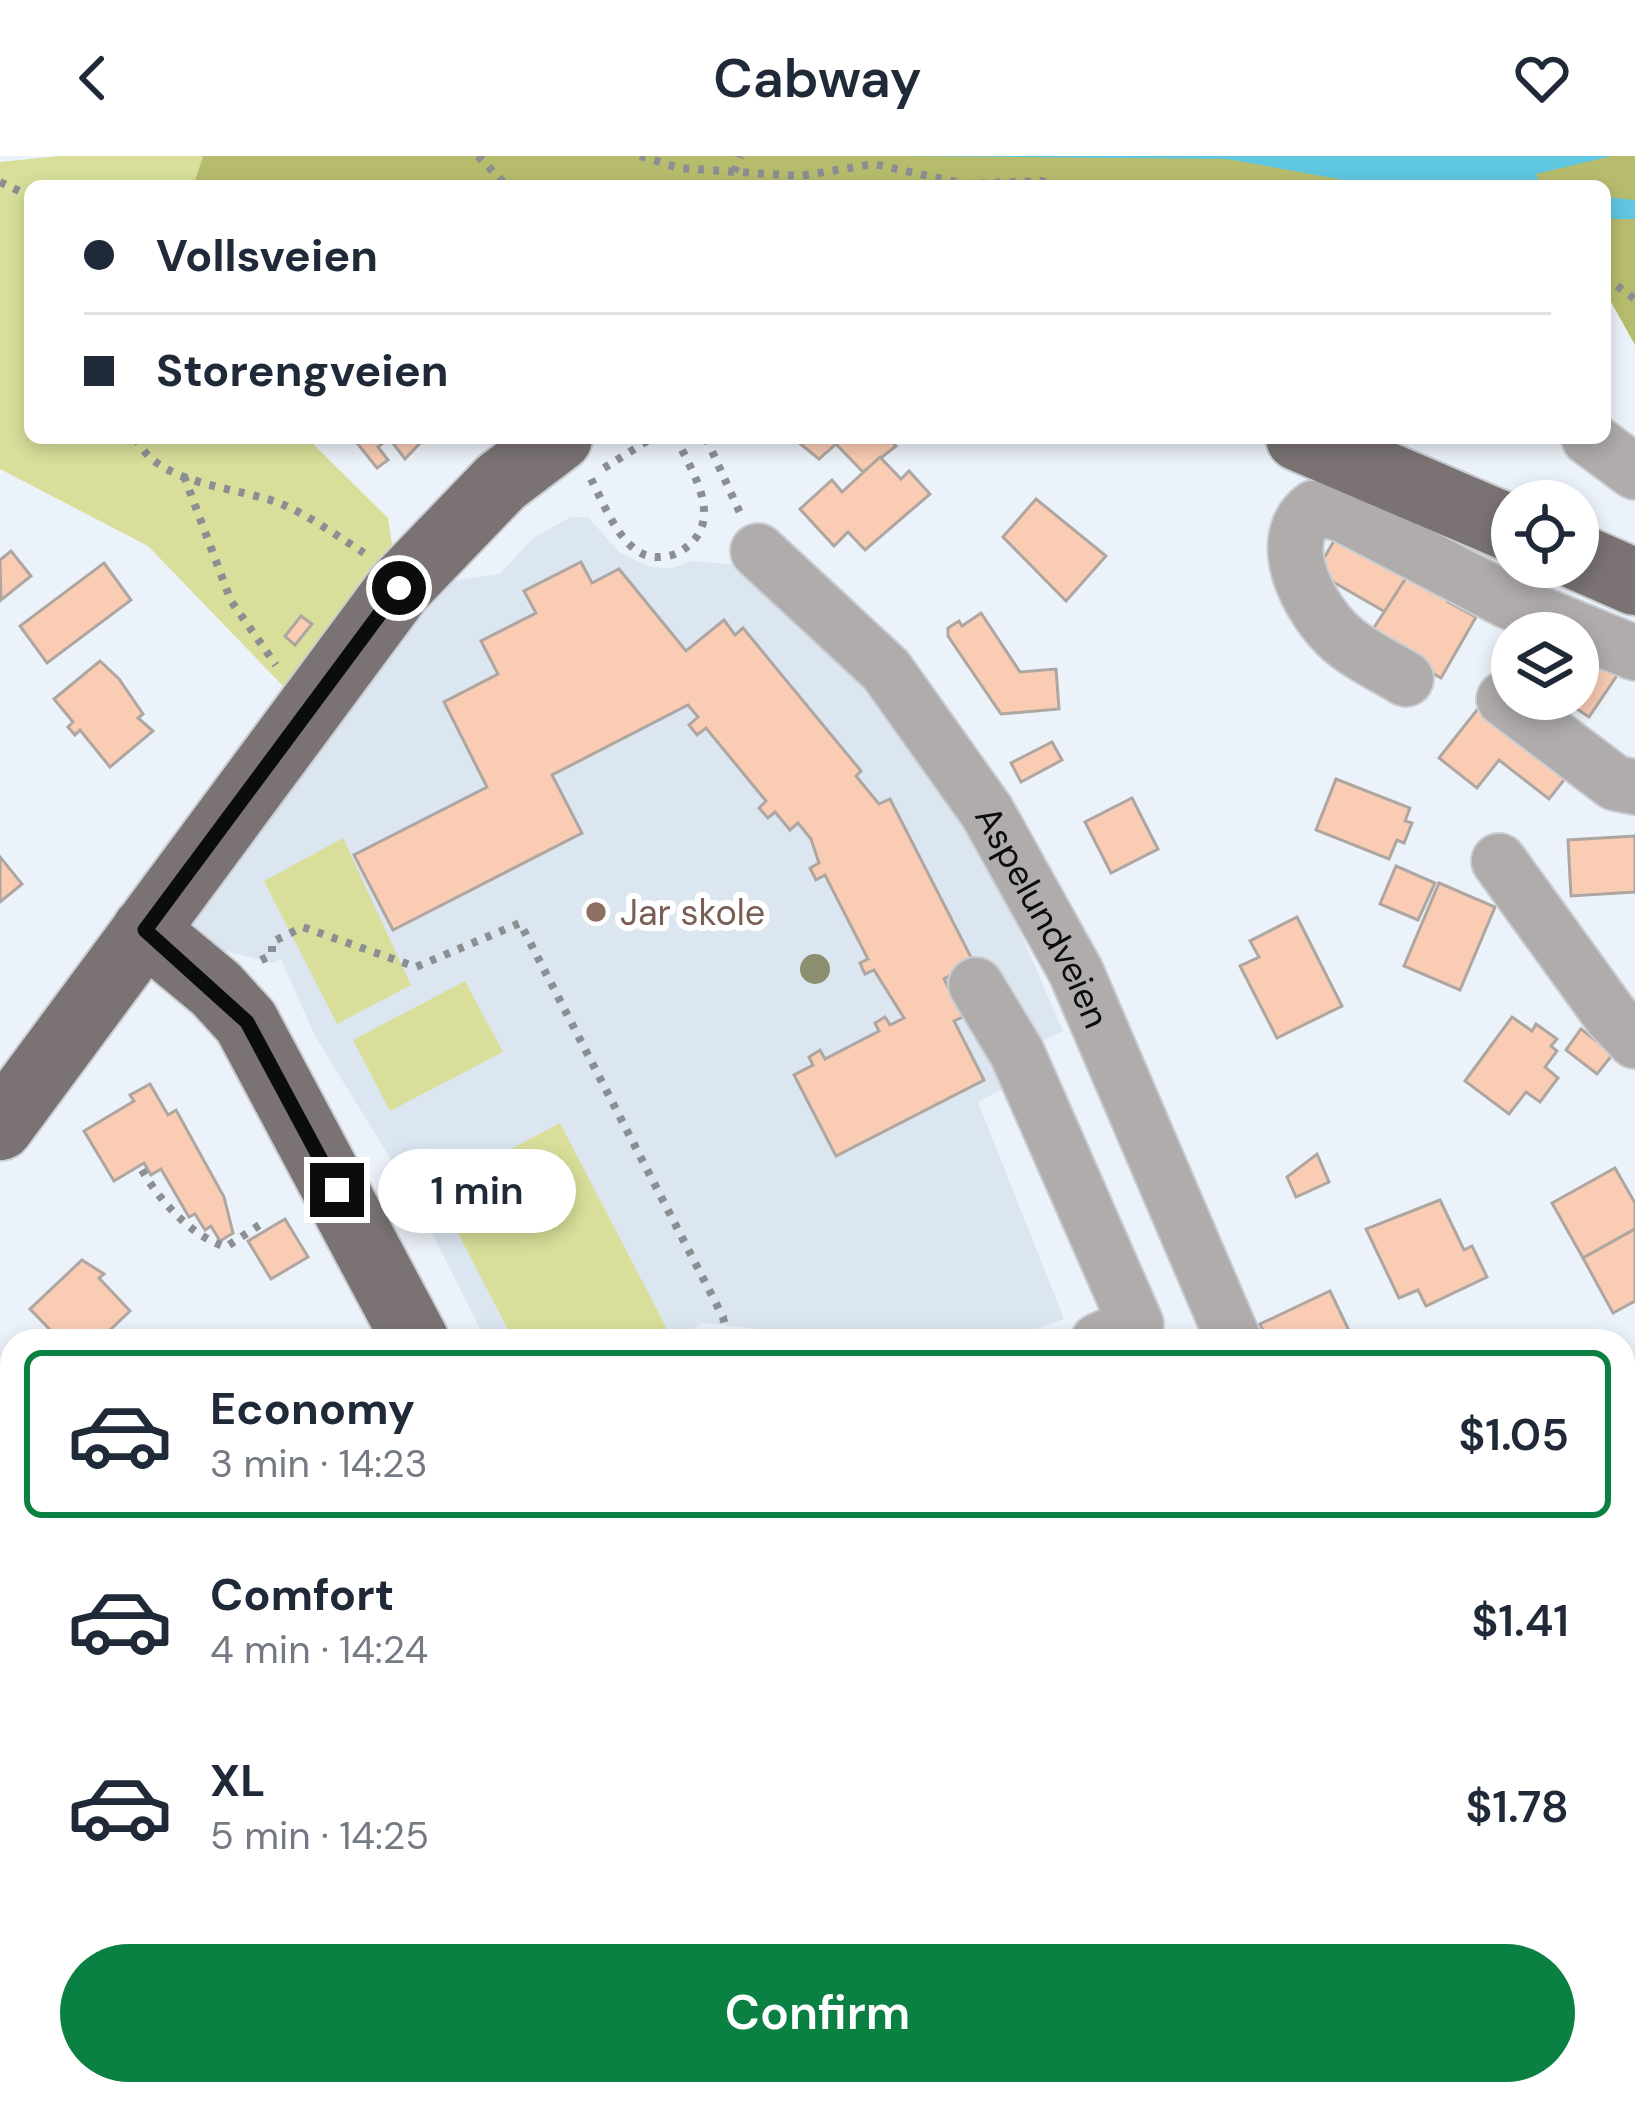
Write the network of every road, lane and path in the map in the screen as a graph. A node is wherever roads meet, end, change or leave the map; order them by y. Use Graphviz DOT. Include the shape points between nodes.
graph roads {
  1 [pos="478,156"];
  2 [pos="640,156"];
  3 [pos="501,180"];
  4 [pos="946,180"];
  5 [pos="139,444"];
  6 [pos="637,444"];
  7 [pos="679,444"];
  8 [pos="709,444"];
  9 [pos="1310,444"];
  10 [pos="1597,444"];
  11 [pos="574,469"];
  12 [pos="1635,472"];
  13 [pos="184,476"];
  14 [pos="1469,533"];
  15 [pos="758,551"];
  16 [pos="1599,566"];
  17 [pos="1635,582"];
  18 [pos="399,588"];
  19 [pos="1635,652"];
  20 [pos="1406,679"];
  21 [pos="307,711"];
  22 [pos="1532,720"];
  23 [pos="1635,787"];
  24 [pos="1498,861"];
  25 [pos="145,930"];
  26 [pos="272,955"];
  27 [pos="976,985"];
  28 [pos="1635,1041"];
  29 [pos="0,1127"];
  30 [pos="142,1169"];
  31 [pos="261,1225"];
  32 [pos="410,1329"];
  33 [pos="726,1329"];
  34 [pos="1116,1329"];
  35 [pos="1229,1329"];
  1 -- 3 [label="path"];
  2 -- 4 [label="path" via="680,168 800,176 874,164"];
  5 -- 13 [label="path"];
  6 -- 11 [label="path"];
  7 -- 11 [label="path" via="707,518 697,541 672,557 645,555 626,540"];
  8 -- 15 [label="path"];
  9 -- 14 [label="main road"];
  10 -- 12 [label="street"];
  11 -- 18 [label="main road" via="501,482"];
  13 -- 18 [label="path" via="284,505 362,552"];
  13 -- 21 [label="path" via="231,601"];
  14 -- 19 [label="street" via="1508,601"];
  14 -- 20 [label="street" via="1326,508 1303,516 1298,574 1329,626"];
  15 -- 35 [label="street, Aspelundveien" via="886,670 987,812 1076,972"];
  16 -- 17 [label="main road"];
  18 -- 21 [label="main road"];
  21 -- 25 [label="main road"];
  22 -- 23 [label="street" via="1615,783"];
  24 -- 28 [label="street"];
  25 -- 29 [label="main road"];
  25 -- 32 [label="main road" via="247,1022"];
  26 -- 33 [label="path" via="272,942 303,927 416,967 520,923"];
  27 -- 34 [label="street" via="1017,1053"];
  30 -- 31 [label="path" via="204,1240 226,1247"];
}
